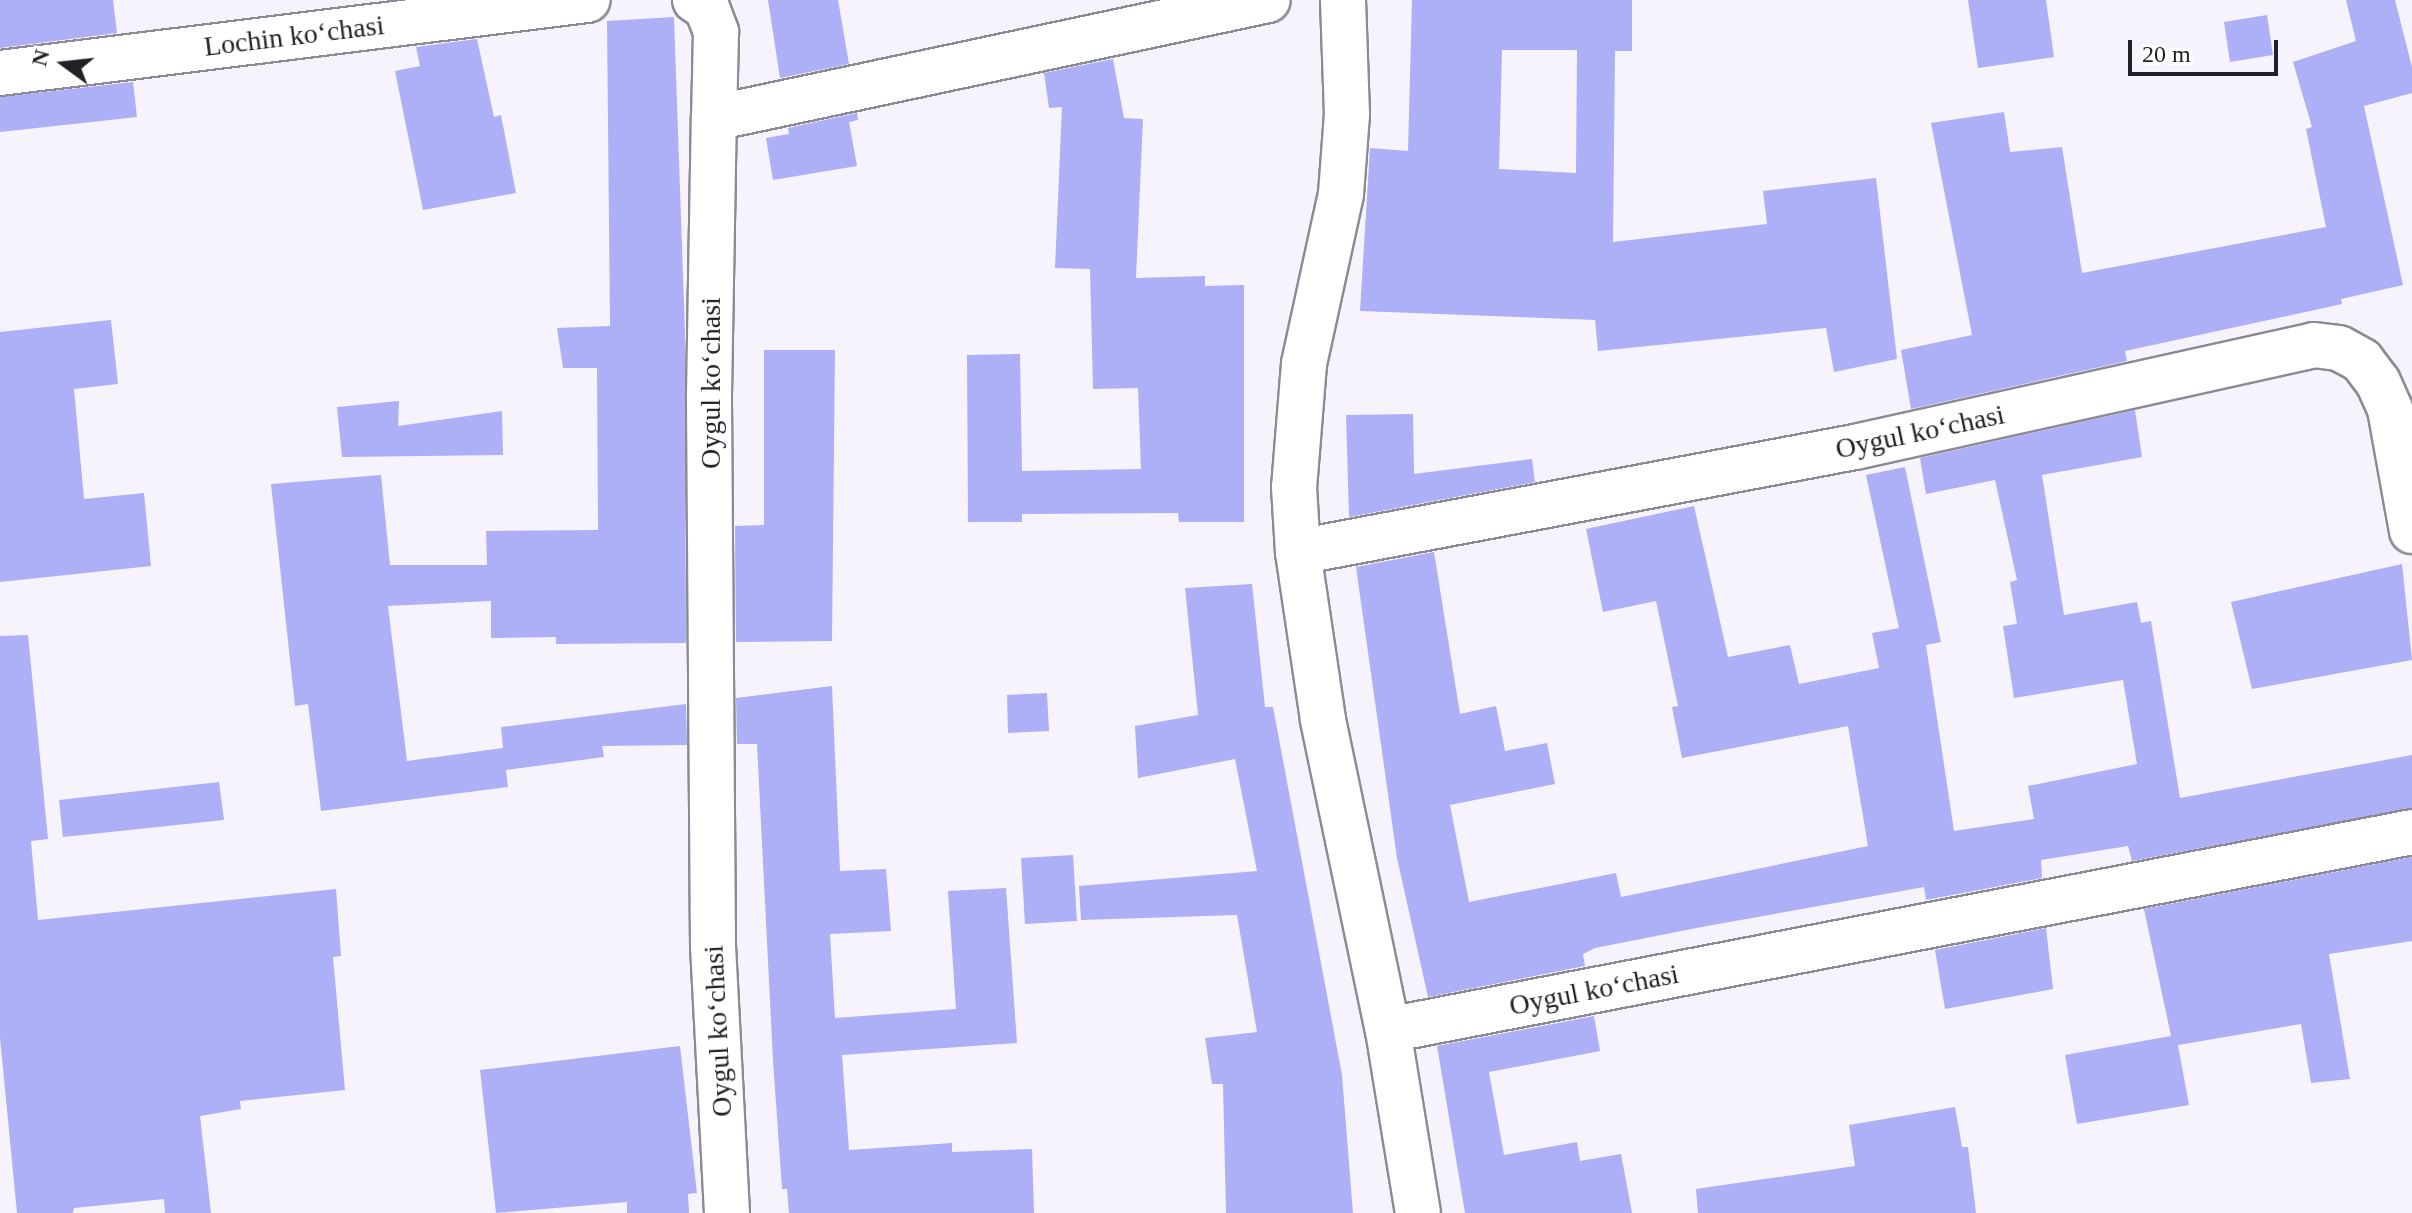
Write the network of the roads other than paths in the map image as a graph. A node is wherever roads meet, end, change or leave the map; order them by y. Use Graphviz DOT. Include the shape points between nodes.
graph roads {
  1 [pos="587,0"];
  2 [pos="695,0"];
  3 [pos="1268,0"];
  4 [pos="1343,0"];
  5 [pos="0,73"];
  6 [pos="714,118"];
  7 [pos="2412,531"];
  8 [pos="1298,552"];
  9 [pos="2412,832"];
  10 [pos="1388,1030"];
  11 [pos="727,1213"];
  12 [pos="1418,1213"];
  1 -- 5 [label="street, Lochin koʻchasi"];
  2 -- 6 [label="street" via="707,8 716,32"];
  3 -- 6 [label="street"];
  4 -- 8 [label="street" via="1347,114 1341,194 1304,364 1294,487"];
  6 -- 11 [label="street, Oygul koʻchasi" via="709,395 713,915"];
  7 -- 8 [label="street, Oygul koʻchasi" via="2390,409 2378,382 2362,361 2339,348 2314,345 1855,447"];
  8 -- 10 [label="street" via="1323,720"];
  9 -- 10 [label="street, Oygul koʻchasi"];
  10 -- 12 [label="street"];
}
